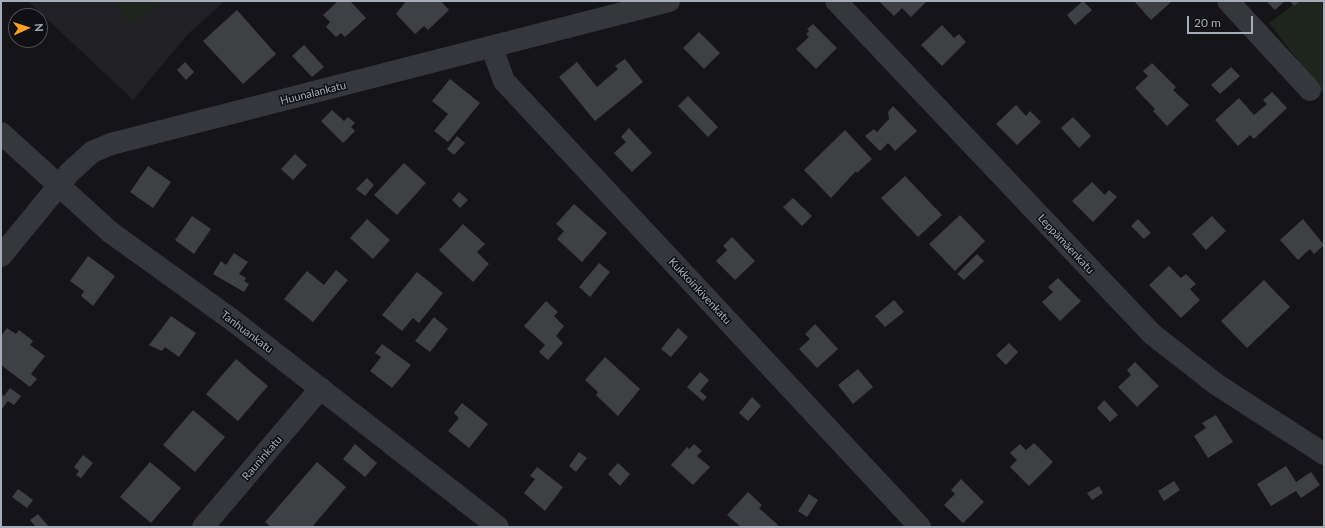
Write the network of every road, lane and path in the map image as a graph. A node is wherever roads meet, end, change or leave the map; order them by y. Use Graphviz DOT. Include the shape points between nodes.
graph roads {
  1 [pos="669,1"];
  2 [pos="836,1"];
  3 [pos="1228,1"];
  4 [pos="492,48"];
  5 [pos="1310,90"];
  6 [pos="1,132"];
  7 [pos="59,187"];
  8 [pos="1,256"];
  9 [pos="321,388"];
  10 [pos="1324,454"];
  11 [pos="203,527"];
  12 [pos="498,527"];
  13 [pos="920,527"];
  1 -- 4 [label="street, Huunalankatu"];
  2 -- 10 [label="street, Leppämäenkatu" via="1152,334 1216,384"];
  3 -- 5 [label="street"];
  4 -- 7 [label="street, Huunalankatu" via="110,144 92,152 70,172"];
  4 -- 13 [label="street, Kukkoinkivenkatu" via="504,81"];
  6 -- 7 [label="street, Tanhuankatu"];
  7 -- 8 [label="street, Huunalankatu"];
  7 -- 9 [label="street, Tanhuankatu" via="110,232"];
  9 -- 11 [label="street, Rauninkatu"];
  9 -- 12 [label="street, Tanhuankatu"];
}
